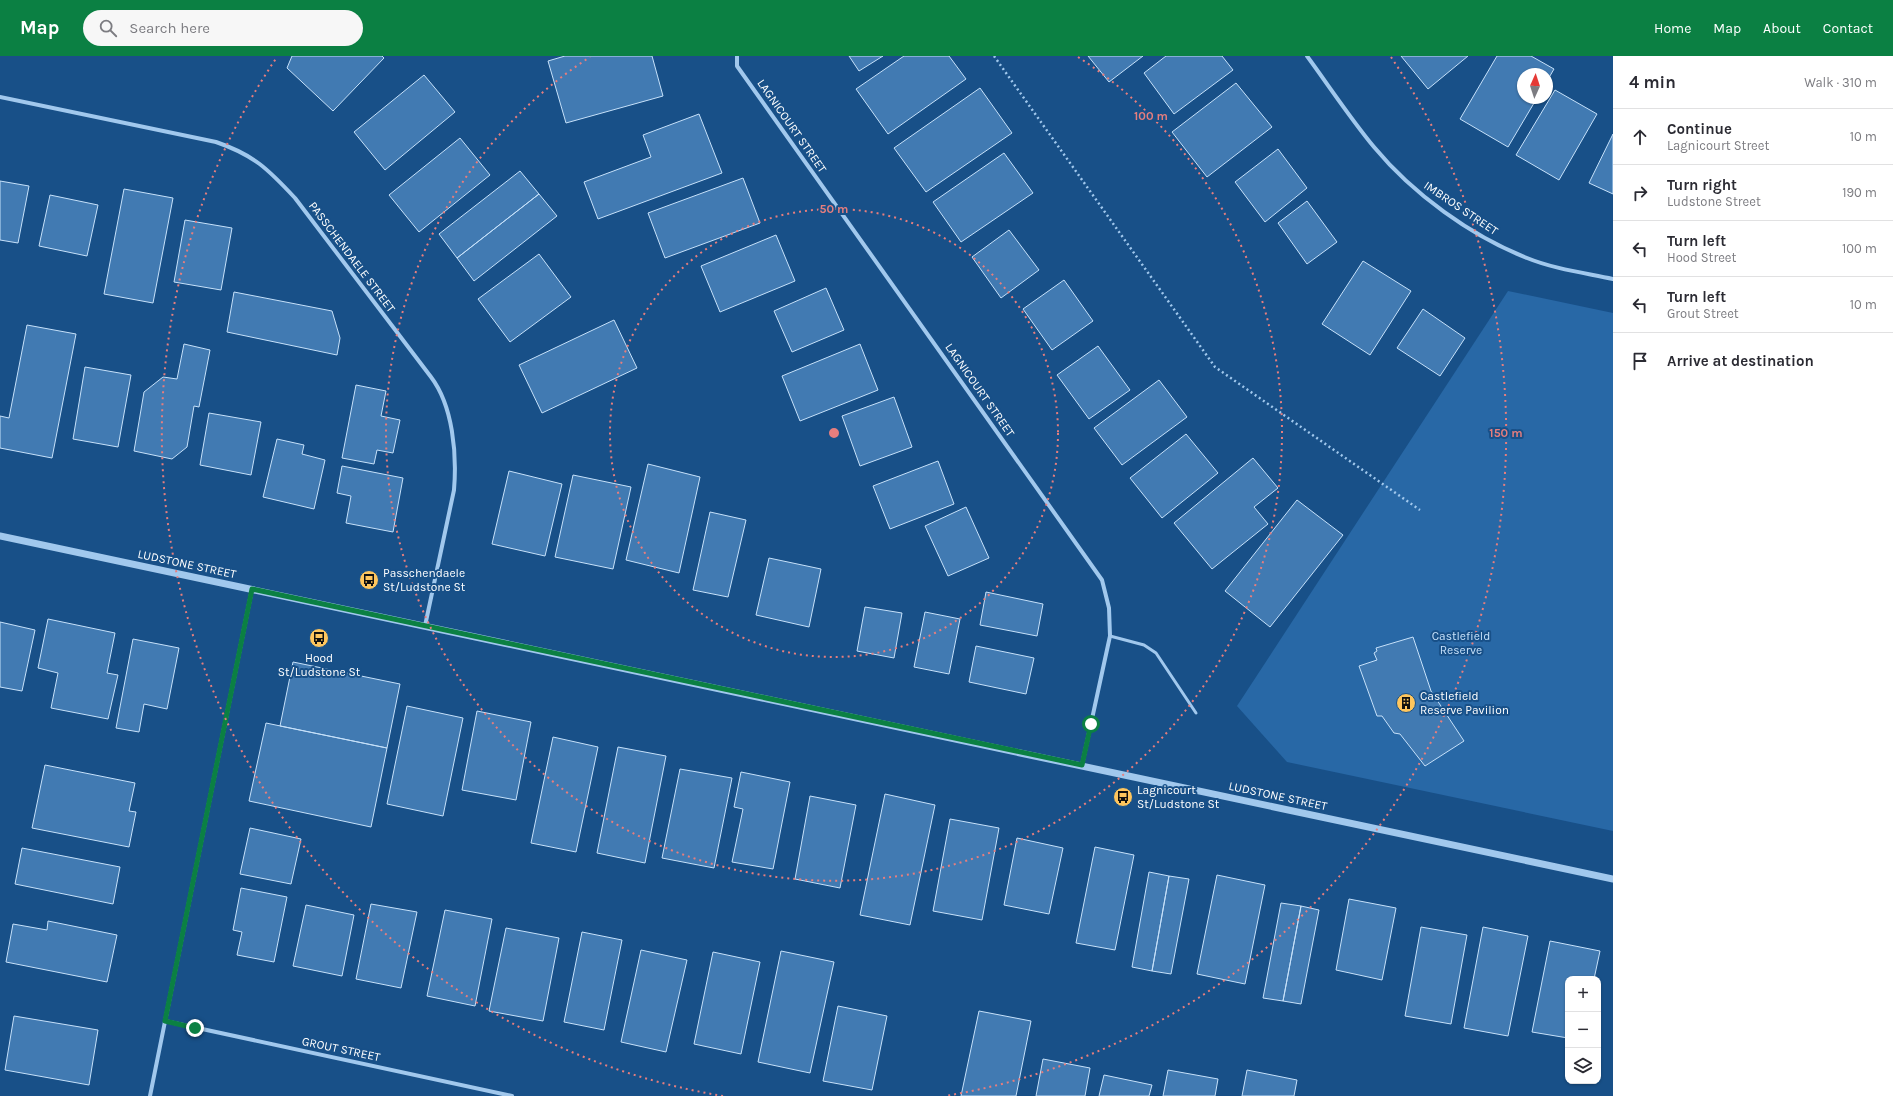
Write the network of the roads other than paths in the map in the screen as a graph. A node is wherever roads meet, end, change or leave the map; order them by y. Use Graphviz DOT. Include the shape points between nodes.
graph roads {
  1 [pos="737,56"];
  2 [pos="1307,56"];
  3 [pos="0,97"];
  4 [pos="1613,279"];
  5 [pos="0,536"];
  6 [pos="252,589"];
  7 [pos="425,626"];
  8 [pos="1110,636"];
  9 [pos="1196,713"];
  10 [pos="1082,765"];
  11 [pos="1613,879"];
  12 [pos="165,1021"];
  13 [pos="150,1096"];
  14 [pos="512,1096"];
  1 -- 8 [label="street, LAGNICOURT STREET" via="737,66 1096,570 1105,589 1110,617"];
  2 -- 4 [label="street, IMBROS STREET" via="1374,146 1407,182 1444,211 1497,245 1528,259"];
  3 -- 7 [label="street, PASSCHENDAELE STREET" via="216,142 239,150 257,161 271,171 295,198 432,377 444,399 456,474"];
  5 -- 6 [label="street, LUDSTONE STREET"];
  6 -- 7 [label="street, LUDSTONE STREET"];
  6 -- 12 [label="street"];
  7 -- 10 [label="street, LUDSTONE STREET"];
  8 -- 9 [label="lane" via="1144,645 1156,653"];
  8 -- 10 [label="street, LAGNICOURT STREET"];
  10 -- 11 [label="street, LUDSTONE STREET"];
  12 -- 13 [label="street"];
  12 -- 14 [label="street, GROUT STREET"];
}
